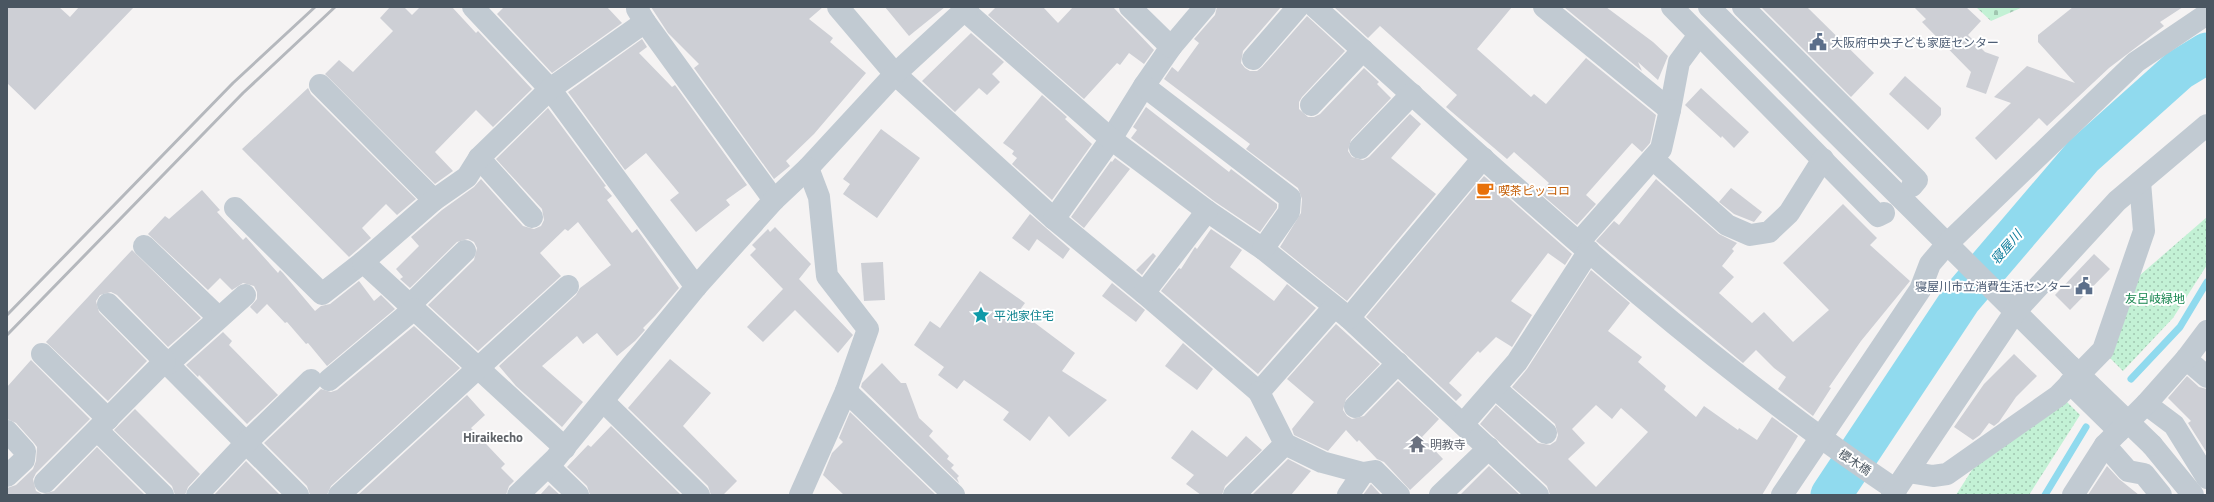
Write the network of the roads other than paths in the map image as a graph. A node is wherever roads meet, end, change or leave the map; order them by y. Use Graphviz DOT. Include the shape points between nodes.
graph roads {
  1 [pos="838,7"];
  2 [pos="1130,7"];
  3 [pos="1205,7"];
  4 [pos="1298,7"];
  5 [pos="1315,7"];
  6 [pos="1544,7"];
  7 [pos="1672,7"];
  8 [pos="1709,7"];
  9 [pos="1743,7"];
  10 [pos="966,9"];
  11 [pos="482,10"];
  12 [pos="639,11"];
  13 [pos="2207,14"];
  14 [pos="1699,35"];
  15 [pos="1171,47"];
  16 [pos="1363,50"];
  17 [pos="1253,59"];
  18 [pos="895,74"];
  19 [pos="320,85"];
  20 [pos="1144,86"];
  21 [pos="550,90"];
  22 [pos="1412,94"];
  23 [pos="1311,105"];
  24 [pos="1670,110"];
  25 [pos="2207,125"];
  26 [pos="1111,138"];
  27 [pos="1360,148"];
  28 [pos="479,158"];
  29 [pos="1483,158"];
  30 [pos="1653,159"];
  31 [pos="1822,159"];
  32 [pos="808,168"];
  33 [pos="2140,182"];
  34 [pos="1912,186"];
  35 [pos="434,200"];
  36 [pos="774,200"];
  37 [pos="235,208"];
  38 [pos="1207,211"];
  39 [pos="1884,213"];
  40 [pos="532,217"];
  41 [pos="1054,219"];
  42 [pos="144,246"];
  43 [pos="1584,247"];
  44 [pos="1263,249"];
  45 [pos="1953,250"];
  46 [pos="465,251"];
  47 [pos="363,262"];
  48 [pos="568,286"];
  49 [pos="696,287"];
  50 [pos="1144,293"];
  51 [pos="245,295"];
  52 [pos="108,304"];
  53 [pos="412,307"];
  54 [pos="2011,307"];
  55 [pos="1342,313"];
  56 [pos="219,318"];
  57 [pos="2207,331"];
  58 [pos="42,354"];
  59 [pos="2186,359"];
  60 [pos="167,363"];
  61 [pos="1398,363"];
  62 [pos="477,367"];
  63 [pos="2070,374"];
  64 [pos="2207,377"];
  65 [pos="1495,388"];
  66 [pos="846,391"];
  67 [pos="1259,392"];
  68 [pos="603,401"];
  69 [pos="2146,404"];
  70 [pos="1355,407"];
  71 [pos="102,424"];
  72 [pos="1464,424"];
  73 [pos="7,431"];
  74 [pos="1546,433"];
  75 [pos="2112,438"];
  76 [pos="246,442"];
  77 [pos="1826,442"];
  78 [pos="1285,444"];
  79 [pos="565,448"];
  80 [pos="1489,448"];
  81 [pos="24,460"];
  82 [pos="548,466"];
  83 [pos="1908,472"];
  84 [pos="1363,473"];
  85 [pos="7,476"];
  86 [pos="2207,478"];
  87 [pos="52,488"];
  88 [pos="1889,488"];
  89 [pos="808,491"];
  90 [pos="163,495"];
  91 [pos="197,495"];
  92 [pos="298,495"];
  93 [pos="339,495"];
  94 [pos="518,495"];
  95 [pos="578,495"];
  96 [pos="699,495"];
  97 [pos="954,495"];
  98 [pos="1234,495"];
  99 [pos="1348,495"];
  100 [pos="1399,495"];
  101 [pos="1440,495"];
  102 [pos="1538,495"];
  103 [pos="1782,495"];
  104 [pos="2073,495"];
  105 [pos="2161,495"];
  106 [pos="2193,495"];
  1 -- 18 [label="street"];
  2 -- 15 [label="street"];
  3 -- 15 [label="street"];
  4 -- 17 [label="street"];
  5 -- 16 [label="street, 櫻木橋"];
  6 -- 24 [label="street"];
  7 -- 14 [label="street"];
  8 -- 45 [label="street"];
  9 -- 34 [label="street" via="1917,180"];
  10 -- 18 [label="street"];
  10 -- 26 [label="street"];
  11 -- 21 [label="street"];
  12 -- 21 [label="street"];
  12 -- 36 [label="street"];
  13 -- 45 [label="street" via="2136,62"];
  14 -- 24 [label="street" via="1678,62"];
  14 -- 31 [label="street"];
  15 -- 20 [label="street"];
  16 -- 22 [label="street, 櫻木橋"];
  16 -- 23 [label="street"];
  18 -- 32 [label="street"];
  18 -- 41 [label="street"];
  19 -- 35 [label="street"];
  20 -- 26 [label="street"];
  20 -- 44 [label="street" via="1290,198 1289,212"];
  21 -- 28 [label="street"];
  21 -- 49 [label="street"];
  22 -- 27 [label="street"];
  22 -- 29 [label="street, 櫻木橋"];
  24 -- 30 [label="street" via="1661,150"];
  25 -- 33 [label="street"];
  26 -- 38 [label="street"];
  26 -- 41 [label="street"];
  28 -- 35 [label="street" via="467,177"];
  28 -- 40 [label="street"];
  29 -- 43 [label="street, 櫻木橋"];
  29 -- 55 [label="street"];
  30 -- 31 [label="street" via="1727,225 1750,235 1769,232 1789,214"];
  30 -- 43 [label="street"];
  31 -- 39 [label="street" via="1878,216"];
  32 -- 36 [label="street"];
  32 -- 66 [label="street" via="819,197 827,276 868,329"];
  33 -- 54 [label="street" via="2117,201"];
  33 -- 63 [label="street" via="2144,230 2103,350"];
  35 -- 47 [label="street"];
  36 -- 49 [label="street"];
  37 -- 47 [label="street" via="322,294"];
  38 -- 44 [label="street"];
  38 -- 50 [label="street"];
  41 -- 50 [label="street"];
  42 -- 56 [label="street"];
  43 -- 65 [label="street" via="1517,362"];
  43 -- 77 [label="street, 櫻木橋" via="1746,381"];
  44 -- 55 [label="street"];
  45 -- 54 [label="street"];
  45 -- 77 [label="street" via="1930,264 1920,290"];
  46 -- 53 [label="street"];
  47 -- 53 [label="street"];
  48 -- 62 [label="street"];
  49 -- 68 [label="street"];
  50 -- 67 [label="street"];
  51 -- 56 [label="street"];
  52 -- 60 [label="street"];
  53 -- 62 [label="street"];
  53 -- 76 [label="street"];
  54 -- 63 [label="street"];
  54 -- 83 [label="street"];
  55 -- 61 [label="street"];
  55 -- 67 [label="street"];
  56 -- 60 [label="street"];
  57 -- 59 [label="street"];
  58 -- 71 [label="street"];
  59 -- 64 [label="street"];
  59 -- 69 [label="street"];
  60 -- 71 [label="street"];
  60 -- 76 [label="street"];
  61 -- 70 [label="street"];
  61 -- 72 [label="street"];
  62 -- 79 [label="street"];
  62 -- 93 [label="street"];
  63 -- 75 [label="street"];
  63 -- 83 [label="street" via="2058,396 1947,474 1933,476"];
  63 -- 106 [label="street, bridge" via="2152,445"];
  65 -- 72 [label="street"];
  65 -- 74 [label="street"];
  66 -- 89 [label="street"];
  66 -- 97 [label="street"];
  67 -- 78 [label="street"];
  68 -- 79 [label="street"];
  68 -- 96 [label="street"];
  69 -- 75 [label="street"];
  69 -- 86 [label="street" via="2174,425"];
  71 -- 87 [label="street"];
  71 -- 90 [label="street"];
  72 -- 80 [label="street"];
  73 -- 81 [label="street" via="25,451"];
  75 -- 104 [label="street"];
  75 -- 105 [label="street" via="2128,471 2144,474"];
  76 -- 91 [label="street"];
  76 -- 92 [label="street"];
  77 -- 88 [label="street, 櫻木橋"];
  77 -- 103 [label="street"];
  78 -- 84 [label="street" via="1322,462"];
  78 -- 98 [label="street"];
  79 -- 82 [label="street"];
  80 -- 101 [label="street"];
  80 -- 102 [label="street"];
  81 -- 85 [label="street"];
  81 -- 87 [label="street"];
  82 -- 94 [label="street"];
  82 -- 95 [label="street"];
  83 -- 88 [label="street"];
  84 -- 99 [label="street"];
  84 -- 100 [label="street" via="1376,471"];
}
